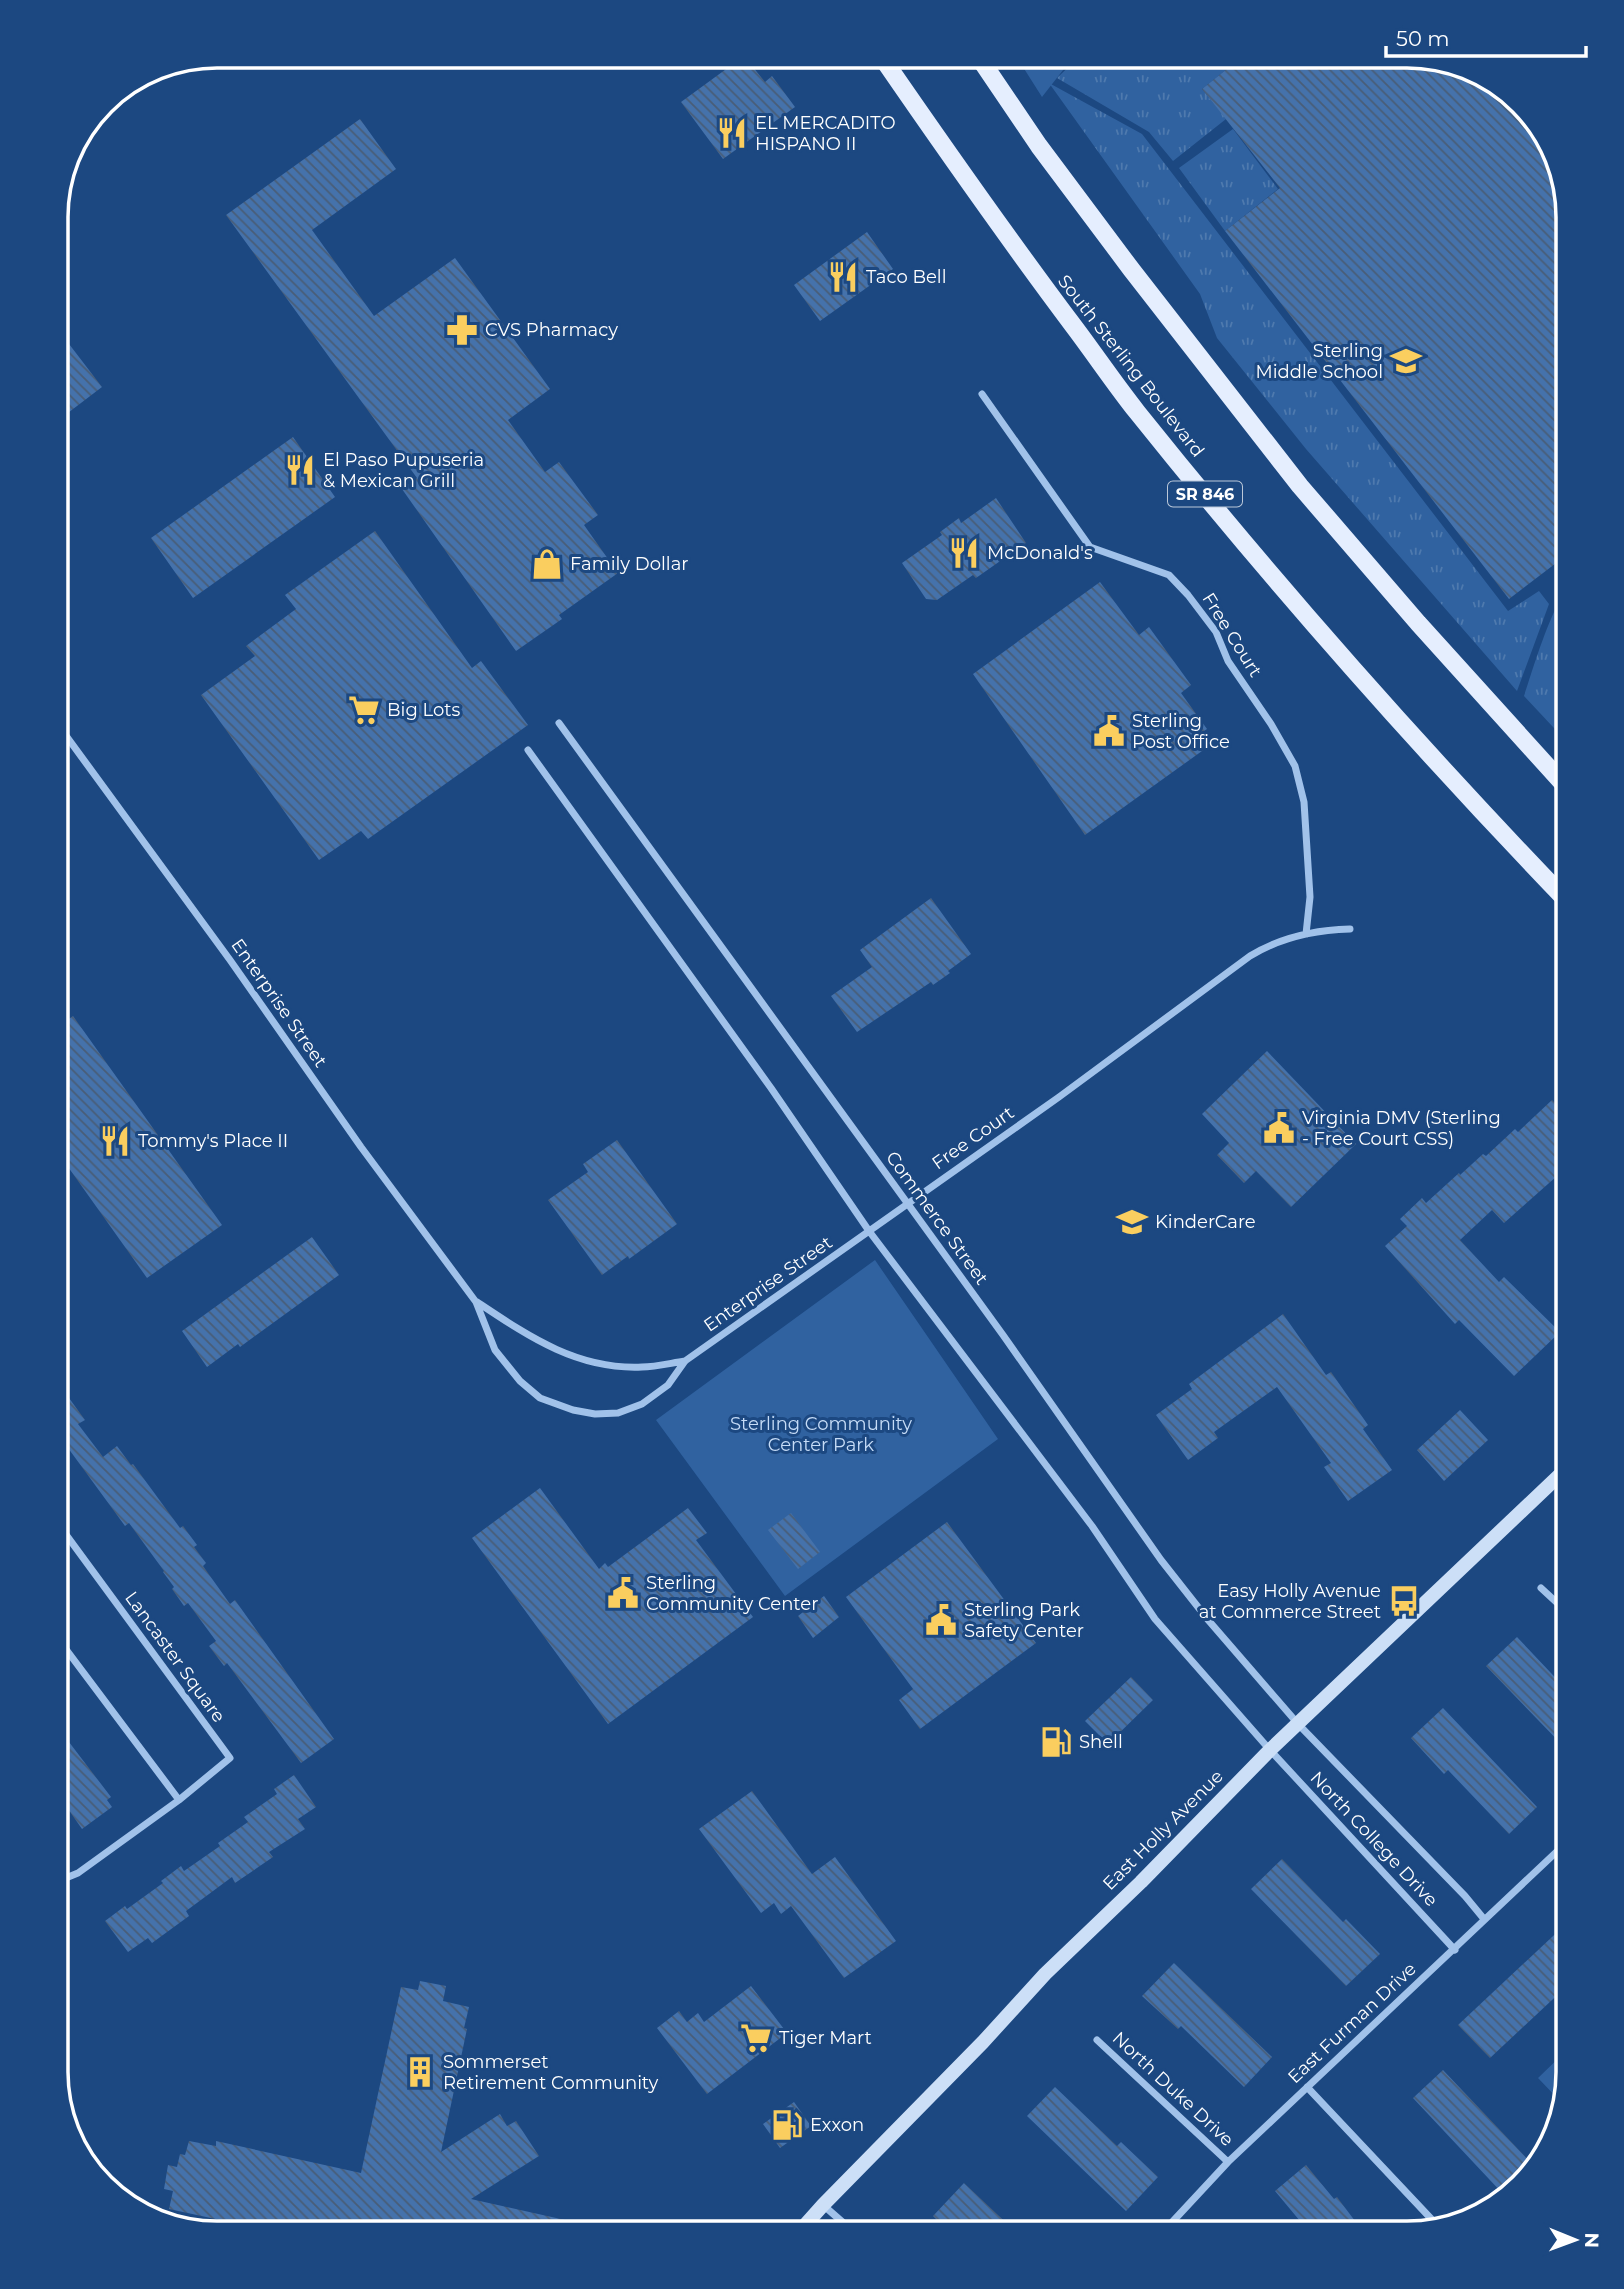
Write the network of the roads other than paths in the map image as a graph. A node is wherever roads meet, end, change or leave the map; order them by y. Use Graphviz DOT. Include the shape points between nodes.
graph roads {
  1 [pos="890,69"];
  2 [pos="987,69"];
  3 [pos="982,394"];
  4 [pos="559,723"];
  5 [pos="69,739"];
  6 [pos="528,750"];
  7 [pos="1556,776"];
  8 [pos="1556,888"];
  9 [pos="1350,929"];
  10 [pos="1306,934"];
  11 [pos="907,1203"];
  12 [pos="869,1231"];
  13 [pos="477,1302"];
  14 [pos="685,1361"];
  15 [pos="1556,1479"];
  16 [pos="68,1538"];
  17 [pos="1541,1588"];
  18 [pos="1556,1602"];
  19 [pos="68,1652"];
  20 [pos="1299,1725"];
  21 [pos="1270,1750"];
  22 [pos="179,1800"];
  23 [pos="1556,1852"];
  24 [pos="68,1877"];
  25 [pos="1484,1919"];
  26 [pos="1455,1950"];
  27 [pos="1097,2040"];
  28 [pos="1307,2087"];
  29 [pos="1228,2162"];
  30 [pos="823,2204"];
  31 [pos="1431,2218"];
  32 [pos="809,2221"];
  33 [pos="841,2221"];
  34 [pos="1173,2221"];
  1 -- 8 [label="main road, South Sterling Boulevard / SR 846" via="1136,410 1380,700"];
  2 -- 7 [label="main road" via="1122,258 1300,486"];
  3 -- 10 [label="street, Free Court" via="1090,547 1169,575 1216,632 1228,661 1294,766 1304,802 1310,897"];
  4 -- 11 [label="street, Commerce Street"];
  5 -- 13 [label="street, Enterprise Street"];
  6 -- 12 [label="street"];
  9 -- 10 [label="street, Free Court"];
  10 -- 11 [label="street, Free Court" via="1250,956"];
  11 -- 12 [label="street, Free Court"];
  11 -- 20 [label="street, Commerce Street" via="1161,1560"];
  12 -- 14 [label="street, Enterprise Street"];
  12 -- 21 [label="street" via="1092,1526 1155,1619"];
  13 -- 14 [label="street, Enterprise Street" via="553,1350 593,1363 641,1368"];
  13 -- 14 [label="street, Enterprise Street" via="495,1350 520,1381 540,1398 573,1410 618,1413 642,1404 668,1385"];
  15 -- 20 [label="street, East Holly Avenue"];
  16 -- 22 [label="street, Lancaster Square" via="230,1758"];
  17 -- 18 [label="street"];
  19 -- 22 [label="street"];
  20 -- 21 [label="street, East Holly Avenue"];
  20 -- 25 [label="street, North College Drive"];
  21 -- 26 [label="street, North College Drive"];
  21 -- 30 [label="street, East Holly Avenue"];
  22 -- 24 [label="street, Lancaster Square"];
  23 -- 25 [label="street, East Furman Drive"];
  25 -- 26 [label="street, East Furman Drive"];
  26 -- 28 [label="street, East Furman Drive"];
  27 -- 29 [label="street, North Duke Drive"];
  28 -- 29 [label="street, East Furman Drive"];
  28 -- 31 [label="street"];
  29 -- 34 [label="street, East Furman Drive"];
  30 -- 32 [label="street, East Holly Avenue"];
  30 -- 33 [label="street"];
}
